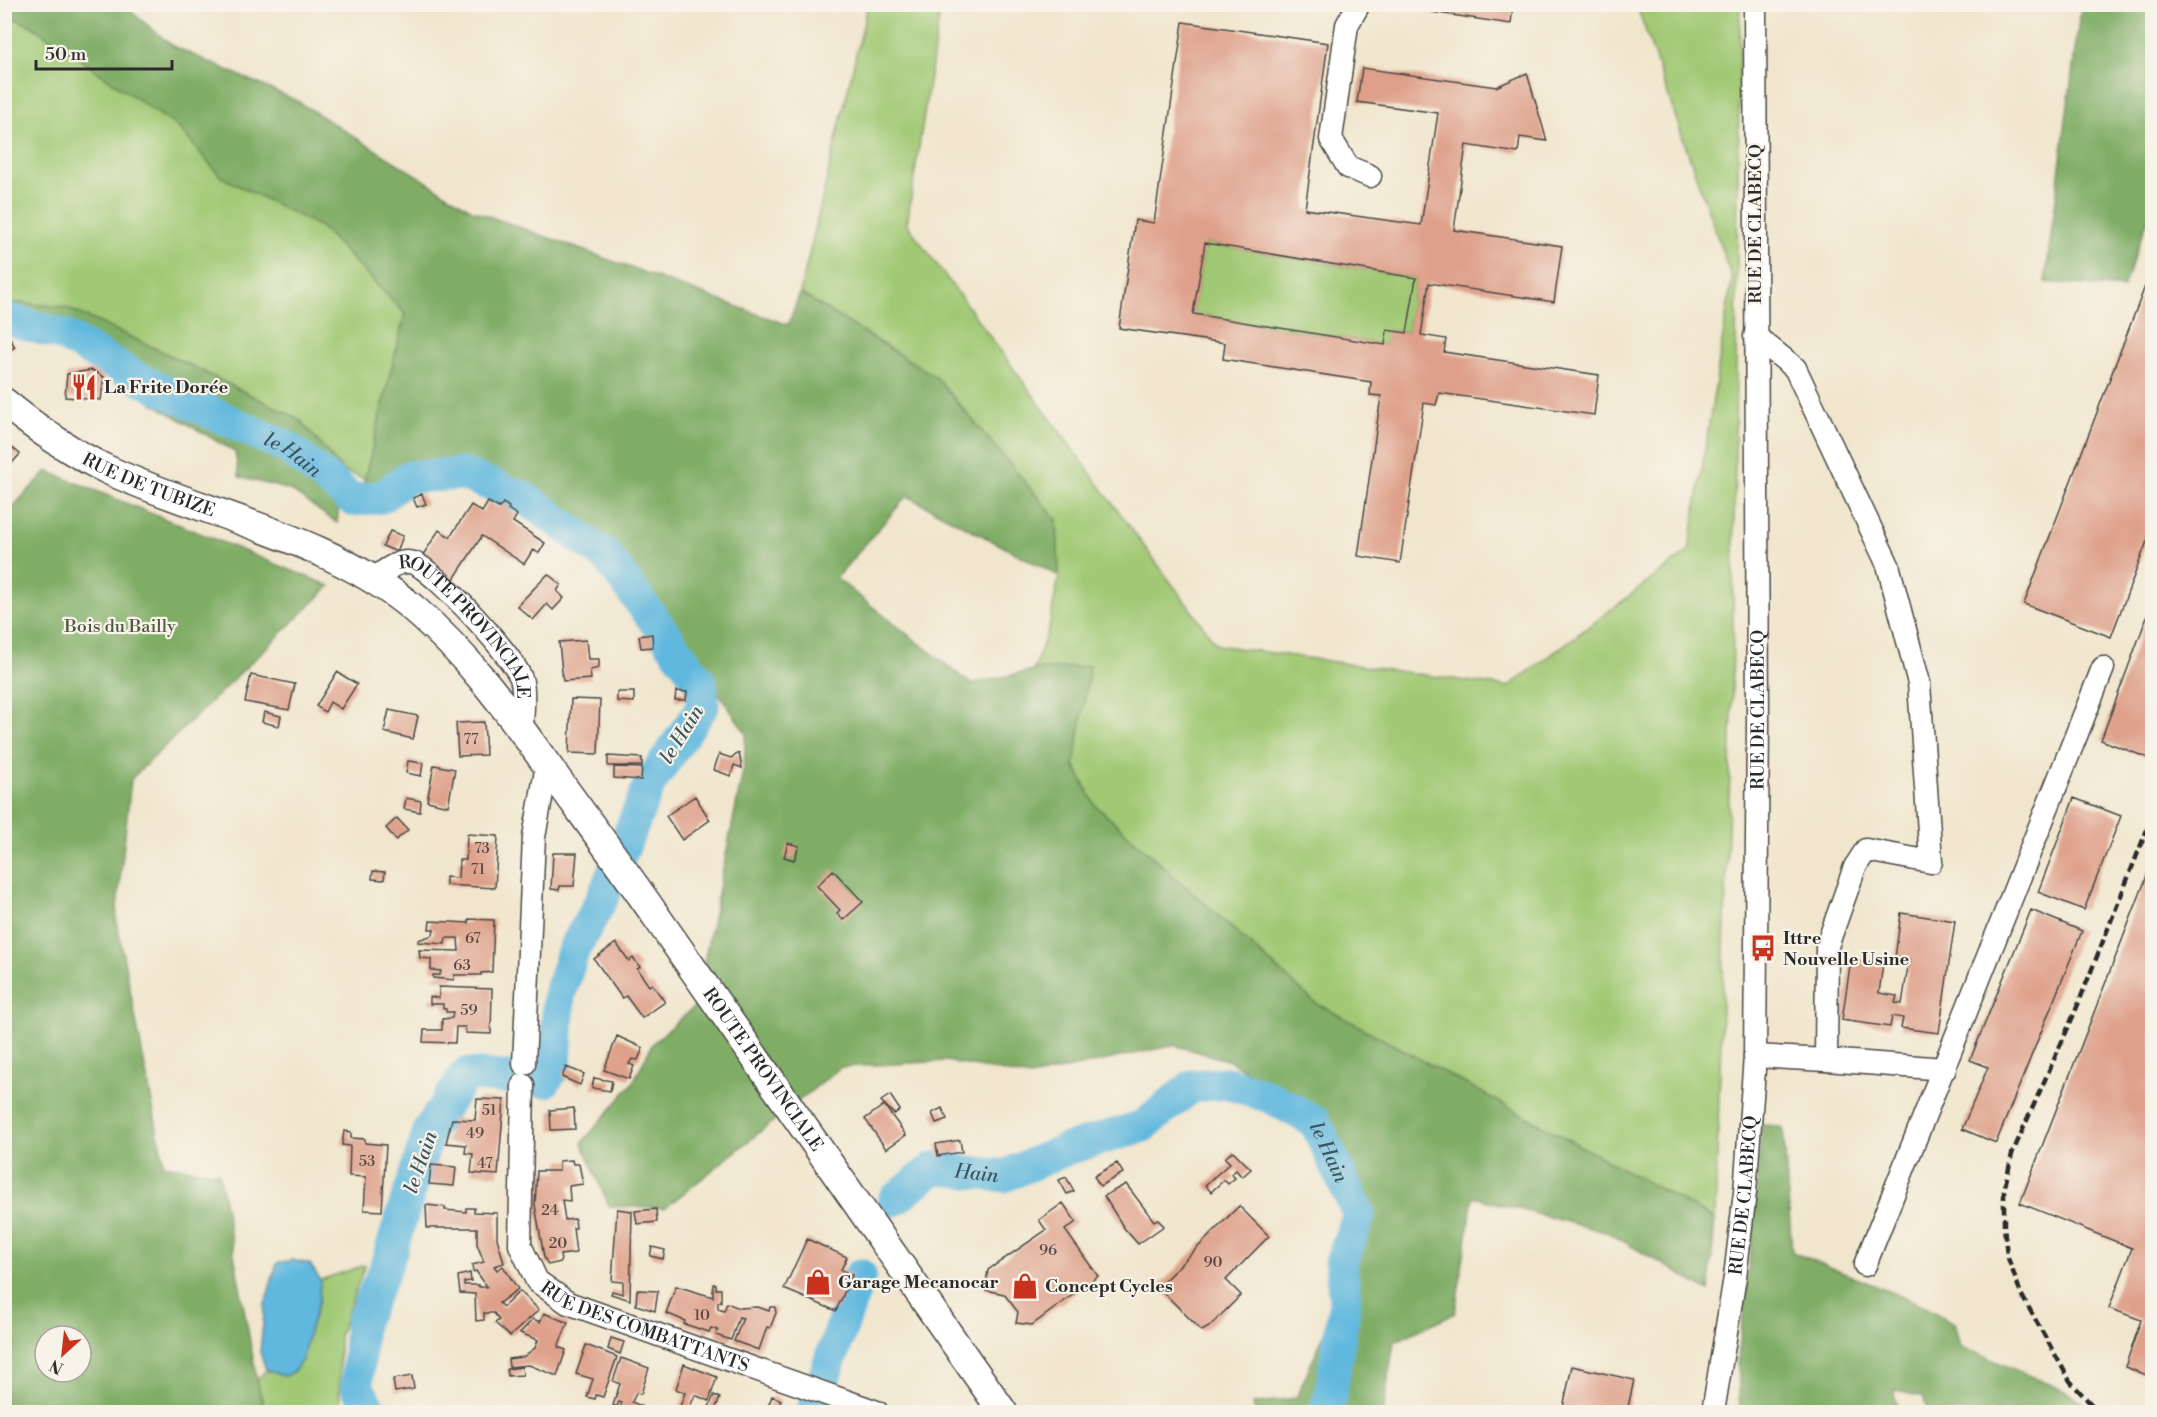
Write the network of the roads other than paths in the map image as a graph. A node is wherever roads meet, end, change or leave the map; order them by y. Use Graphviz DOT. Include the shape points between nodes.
graph roads {
  1 [pos="1359,4"];
  2 [pos="1755,4"];
  3 [pos="1370,176"];
  4 [pos="1755,336"];
  5 [pos="4,402"];
  6 [pos="304,546"];
  7 [pos="372,580"];
  8 [pos="2103,668"];
  9 [pos="522,729"];
  10 [pos="547,765"];
  11 [pos="1755,1056"];
  12 [pos="1826,1060"];
  13 [pos="1945,1069"];
  14 [pos="1865,1265"];
  15 [pos="876,1413"];
  16 [pos="1003,1413"];
  17 [pos="1713,1413"];
  1 -- 3 [label="street" via="1347,25 1331,139 1348,167"];
  2 -- 4 [label="street, RUE DE CLABECQ"];
  4 -- 11 [label="street, RUE DE CLABECQ"];
  4 -- 12 [label="street" via="1795,368 1888,566 1919,682 1931,862 1866,850 1855,867 1827,946"];
  5 -- 6 [label="main road, RUE DE TUBIZE" via="70,450 108,470"];
  6 -- 7 [label="main road, ROUTE PROVINCIALE"];
  7 -- 9 [label="main road, ROUTE PROVINCIALE" via="412,607 443,636 484,679"];
  7 -- 9 [label="street, ROUTE PROVINCIALE" via="397,563 414,563 459,600 510,658 522,681"];
  8 -- 13 [label="street"];
  9 -- 10 [label="main road, ROUTE PROVINCIALE"];
  10 -- 15 [label="street, RUE DES COMBATTANTS" via="534,837 519,1245 537,1281 568,1303"];
  10 -- 16 [label="main road, ROUTE PROVINCIALE"];
  11 -- 12 [label="street"];
  11 -- 17 [label="street, RUE DE CLABECQ" via="1735,1277"];
  12 -- 13 [label="street"];
  13 -- 14 [label="street"];
}
